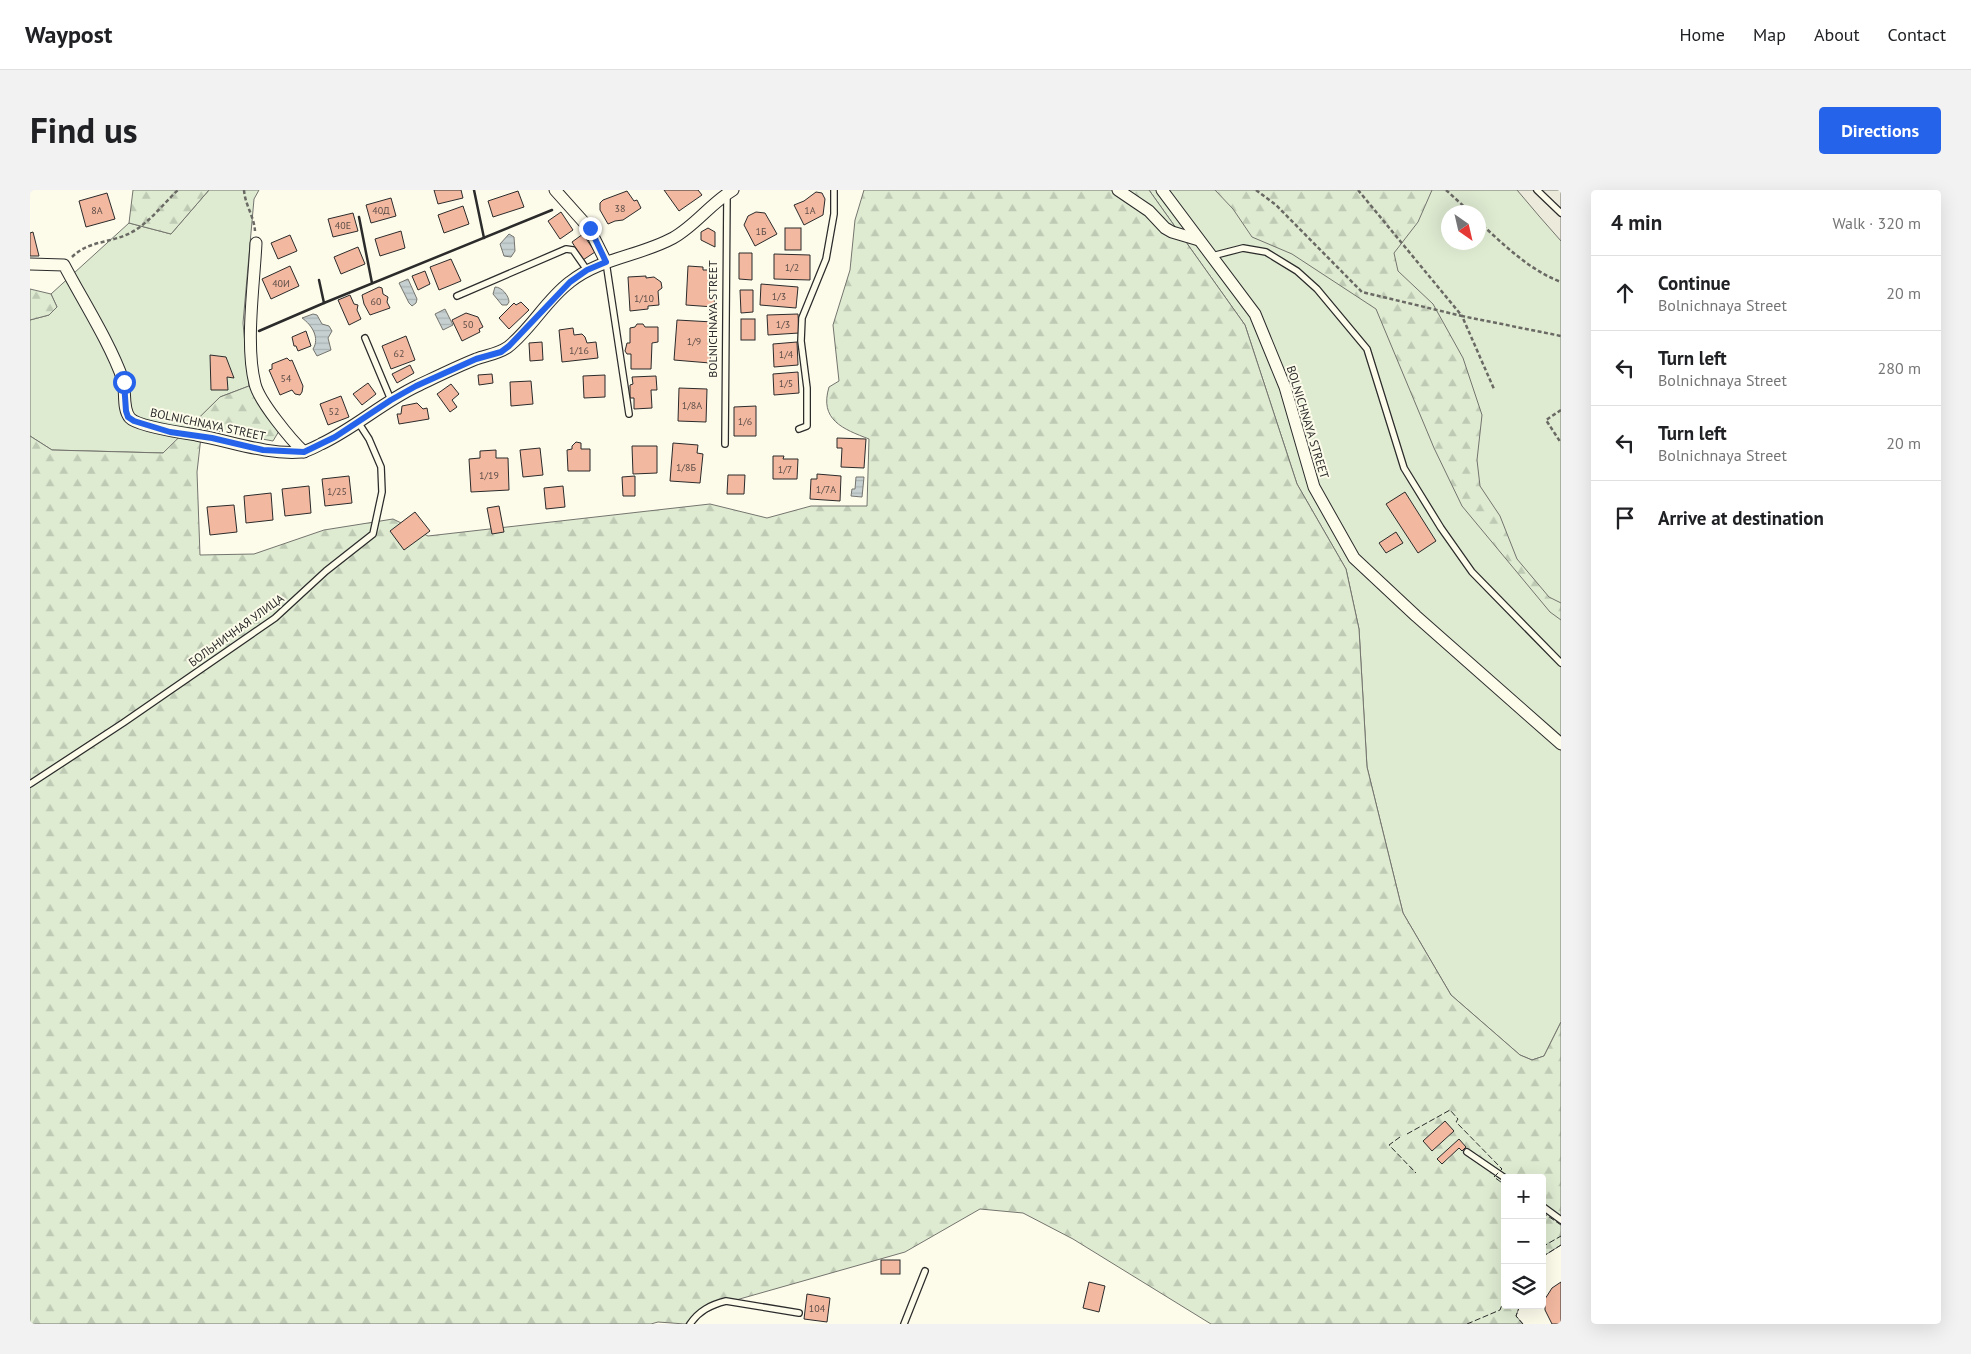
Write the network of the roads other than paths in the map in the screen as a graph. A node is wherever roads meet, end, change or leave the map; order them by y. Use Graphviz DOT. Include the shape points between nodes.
graph roads {
  1 [pos="554,190"];
  2 [pos="834,190"];
  3 [pos="1118,190"];
  4 [pos="1162,190"];
  5 [pos="1538,190"];
  6 [pos="730,192"];
  7 [pos="1561,213"];
  8 [pos="1198,240"];
  9 [pos="256,243"];
  10 [pos="1212,256"];
  11 [pos="606,262"];
  12 [pos="30,264"];
  13 [pos="587,270"];
  14 [pos="457,296"];
  15 [pos="365,338"];
  16 [pos="391,400"];
  17 [pos="629,414"];
  18 [pos="358,422"];
  19 [pos="799,429"];
  20 [pos="725,444"];
  21 [pos="304,452"];
  22 [pos="1561,663"];
  23 [pos="1561,744"];
  24 [pos="30,784"];
  25 [pos="1467,1152"];
  26 [pos="1501,1175"];
  27 [pos="1546,1209"];
  28 [pos="1561,1220"];
  29 [pos="925,1271"];
  30 [pos="798,1313"];
  31 [pos="690,1324"];
  32 [pos="904,1324"];
  1 -- 11 [label="street" via="590,228"];
  2 -- 19 [label="lane" via="834,214 826,259 802,318 807,426"];
  3 -- 8 [label="street" via="1149,211 1165,228"];
  4 -- 8 [label="street, BOLNICHNAYA STREET"];
  5 -- 7 [label="lane"];
  6 -- 11 [label="street, BOLNICHNAYA STREET" via="675,237 655,247"];
  6 -- 20 [label="lane, BOLNICHNAYA STREET"];
  8 -- 10 [label="street, BOLNICHNAYA STREET"];
  9 -- 21 [label="street, BOLNICHNAYA STREET" via="250,354 255,386 278,422"];
  10 -- 22 [label="lane" via="1243,248 1266,252 1297,271 1317,290 1367,349 1404,468 1441,528 1472,572"];
  10 -- 23 [label="street, BOLNICHNAYA STREET" via="1255,314 1285,387 1314,487 1354,558"];
  11 -- 13 [label="street, BOLNICHNAYA STREET"];
  11 -- 17 [label="lane"];
  12 -- 21 [label="street, BOLNICHNAYA STREET" via="64,265 124,382 128,417 170,432 263,450"];
  13 -- 14 [label="lane" via="573,250 566,249"];
  13 -- 16 [label="street, BOLNICHNAYA STREET" via="570,282 501,352 476,359"];
  15 -- 16 [label="lane"];
  16 -- 18 [label="street, BOLNICHNAYA STREET"];
  18 -- 21 [label="street, BOLNICHNAYA STREET"];
  18 -- 24 [label="lane, БОЛЬНИЧНАЯ УЛИЦА" via="381,467 382,492 373,534 275,618"];
  25 -- 26 [label="lane"];
  27 -- 28 [label="lane"];
  29 -- 32 [label="lane"];
  30 -- 31 [label="lane" via="726,1301 696,1314"];
}
